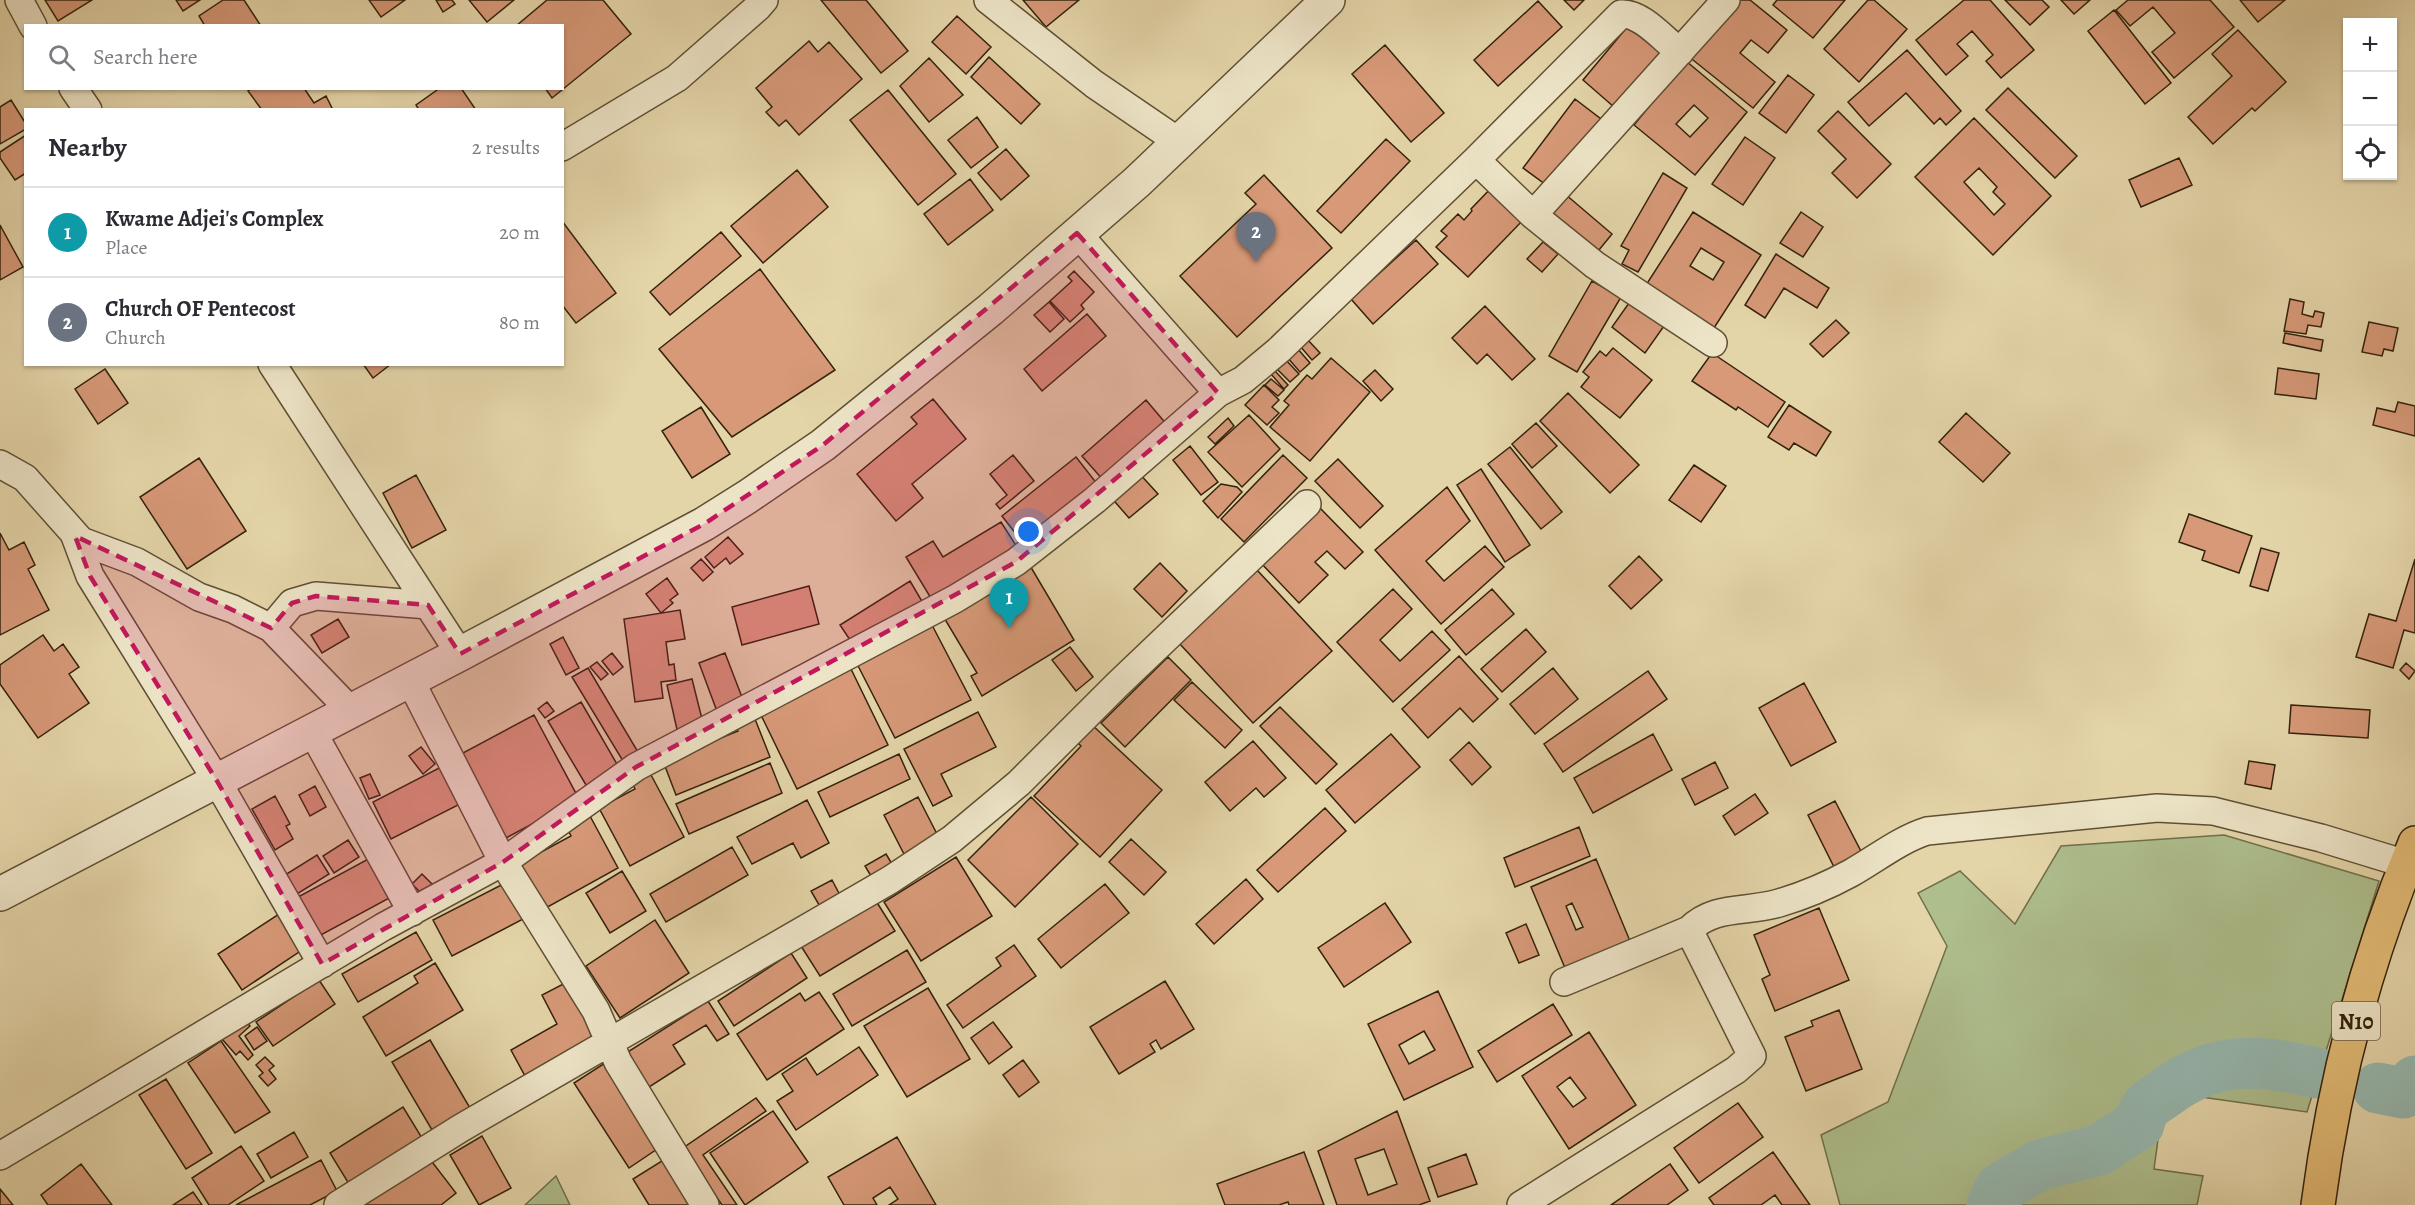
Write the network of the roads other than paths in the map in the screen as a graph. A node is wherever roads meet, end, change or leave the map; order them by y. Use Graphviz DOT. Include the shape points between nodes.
graph roads {
  1 [pos="19,0"];
  2 [pos="764,0"];
  3 [pos="988,0"];
  4 [pos="1328,0"];
  5 [pos="1726,0"];
  6 [pos="32,24"];
  7 [pos="1680,52"];
  8 [pos="75,90"];
  9 [pos="87,108"];
  10 [pos="1179,142"];
  11 [pos="564,146"];
  12 [pos="1476,160"];
  13 [pos="1533,215"];
  14 [pos="1077,234"];
  15 [pos="1713,343"];
  16 [pos="273,366"];
  17 [pos="1218,393"];
  18 [pos="0,464"];
  19 [pos="1307,504"];
  20 [pos="75,536"];
  21 [pos="428,605"];
  22 [pos="272,628"];
  23 [pos="460,654"];
  24 [pos="410,680"];
  25 [pos="351,711"];
  26 [pos="312,731"];
  27 [pos="217,781"];
  28 [pos="2411,854"];
  29 [pos="503,862"];
  30 [pos="0,894"];
  31 [pos="412,912"];
  32 [pos="1689,930"];
  33 [pos="322,964"];
  34 [pos="1564,982"];
  35 [pos="611,1042"];
  36 [pos="0,1156"];
  37 [pos="338,1205"];
  38 [pos="705,1205"];
  39 [pos="1521,1205"];
  40 [pos="2318,1205"];
  1 -- 6 [label="street"];
  2 -- 11 [label="street" via="677,78"];
  3 -- 10 [label="street" via="1101,89"];
  4 -- 10 [label="street"];
  5 -- 7 [label="street"];
  7 -- 12 [label="street" via="1640,18 1621,14"];
  7 -- 13 [label="street"];
  8 -- 9 [label="street"];
  10 -- 14 [label="street"];
  12 -- 13 [label="street"];
  12 -- 17 [label="street" via="1279,350 1243,380"];
  13 -- 15 [label="street" via="1595,266"];
  14 -- 17 [label="street"];
  14 -- 23 [label="street" via="982,317 795,465 704,524"];
  16 -- 21 [label="street"];
  17 -- 29 [label="street" via="1095,500 1016,562 945,604 636,767"];
  18 -- 20 [label="street" via="25,478"];
  19 -- 35 [label="street" via="1019,783 952,839 891,880"];
  20 -- 22 [label="street"];
  20 -- 27 [label="street" via="90,576"];
  21 -- 22 [label="street" via="316,596 292,603"];
  21 -- 23 [label="street"];
  22 -- 25 [label="street"];
  23 -- 24 [label="street"];
  24 -- 25 [label="street"];
  24 -- 29 [label="street"];
  25 -- 26 [label="street"];
  26 -- 27 [label="street"];
  26 -- 31 [label="street"];
  27 -- 30 [label="street"];
  27 -- 33 [label="street"];
  28 -- 32 [label="street" via="2321,838 2213,811 2157,808 2035,819 1927,831 1826,885 1777,904 1738,908 1700,919"];
  28 -- 40 [label="main road, N10" via="2378,940 2336,1092"];
  29 -- 31 [label="street"];
  29 -- 35 [label="street" via="588,996"];
  31 -- 33 [label="street"];
  32 -- 34 [label="street"];
  32 -- 39 [label="street" via="1752,1056 1736,1070"];
  33 -- 36 [label="street"];
  35 -- 37 [label="street" via="461,1128"];
  35 -- 38 [label="street" via="618,1062"];
}
